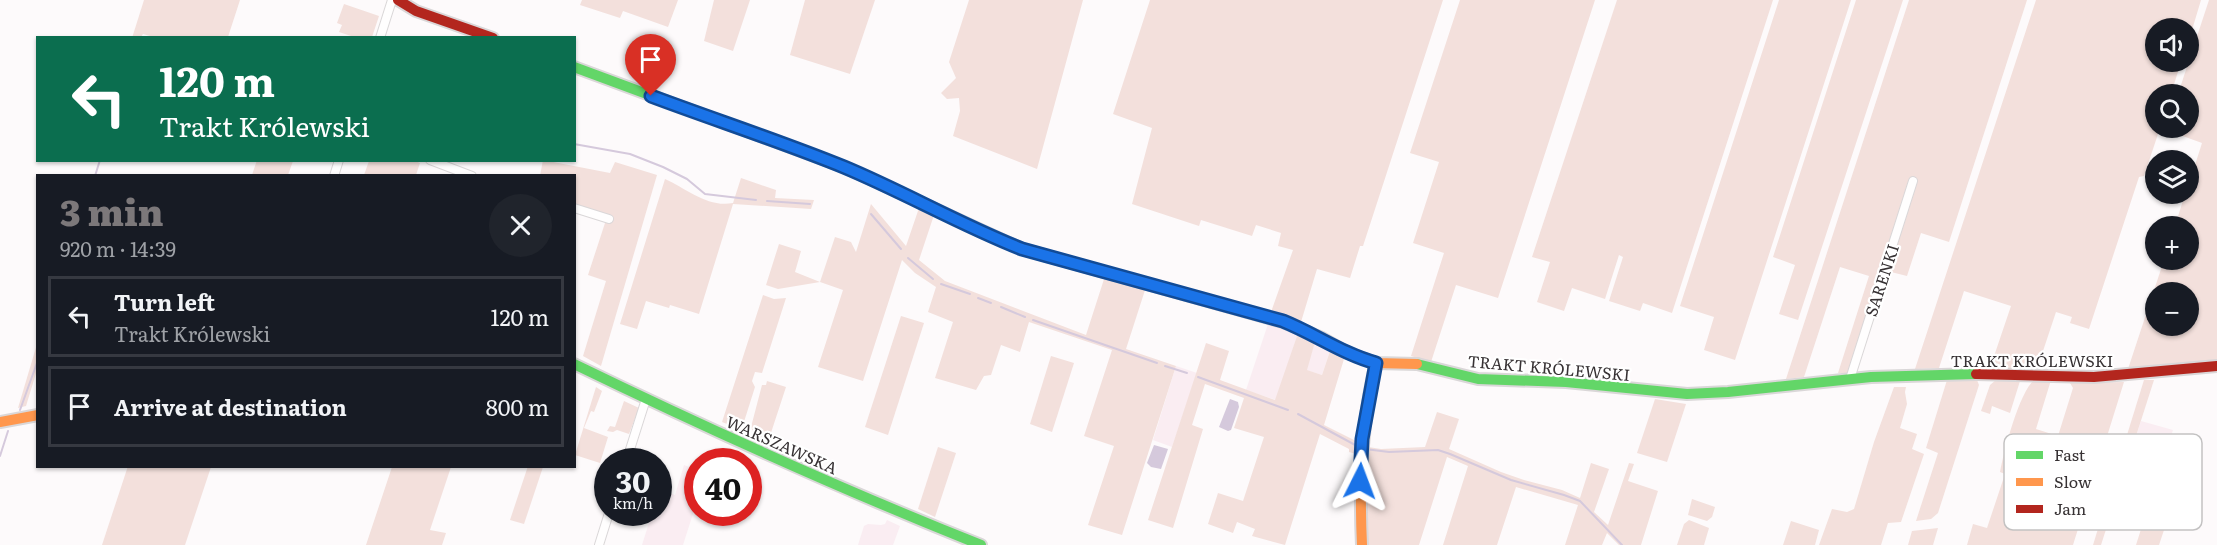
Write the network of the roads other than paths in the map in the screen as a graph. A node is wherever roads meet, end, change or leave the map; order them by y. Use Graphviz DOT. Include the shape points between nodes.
graph roads {
  1 [pos="392,0"];
  2 [pos="398,0"];
  3 [pos="381,36"];
  4 [pos="487,36"];
  5 [pos="576,68"];
  6 [pos="435,162"];
  7 [pos="467,174"];
  8 [pos="1913,182"];
  9 [pos="576,209"];
  10 [pos="609,219"];
  11 [pos="1376,363"];
  12 [pos="576,365"];
  13 [pos="2217,366"];
  14 [pos="1850,379"];
  15 [pos="646,399"];
  16 [pos="36,415"];
  17 [pos="0,422"];
  18 [pos="630,448"];
  19 [pos="605,526"];
  20 [pos="598,545"];
  21 [pos="981,545"];
  22 [pos="1362,545"];
  1 -- 3 [label="street"];
  2 -- 4 [label="street" via="416,11"];
  5 -- 11 [label="street, TRAKT KRÓLEWSKI" via="842,166 1022,249 1283,321"];
  6 -- 7 [label="street"];
  8 -- 14 [label="street, SARENKI"];
  9 -- 10 [label="street"];
  11 -- 14 [label="street, TRAKT KRÓLEWSKI" via="1414,363 1478,379 1566,382 1687,394"];
  11 -- 22 [label="street" via="1362,439"];
  12 -- 15 [label="street, WARSZAWSKA"];
  13 -- 14 [label="street, TRAKT KRÓLEWSKI" via="2094,377 1986,374"];
  15 -- 18 [label="street"];
  15 -- 21 [label="street, WARSZAWSKA"];
  16 -- 17 [label="street"];
  19 -- 20 [label="street"];
}
